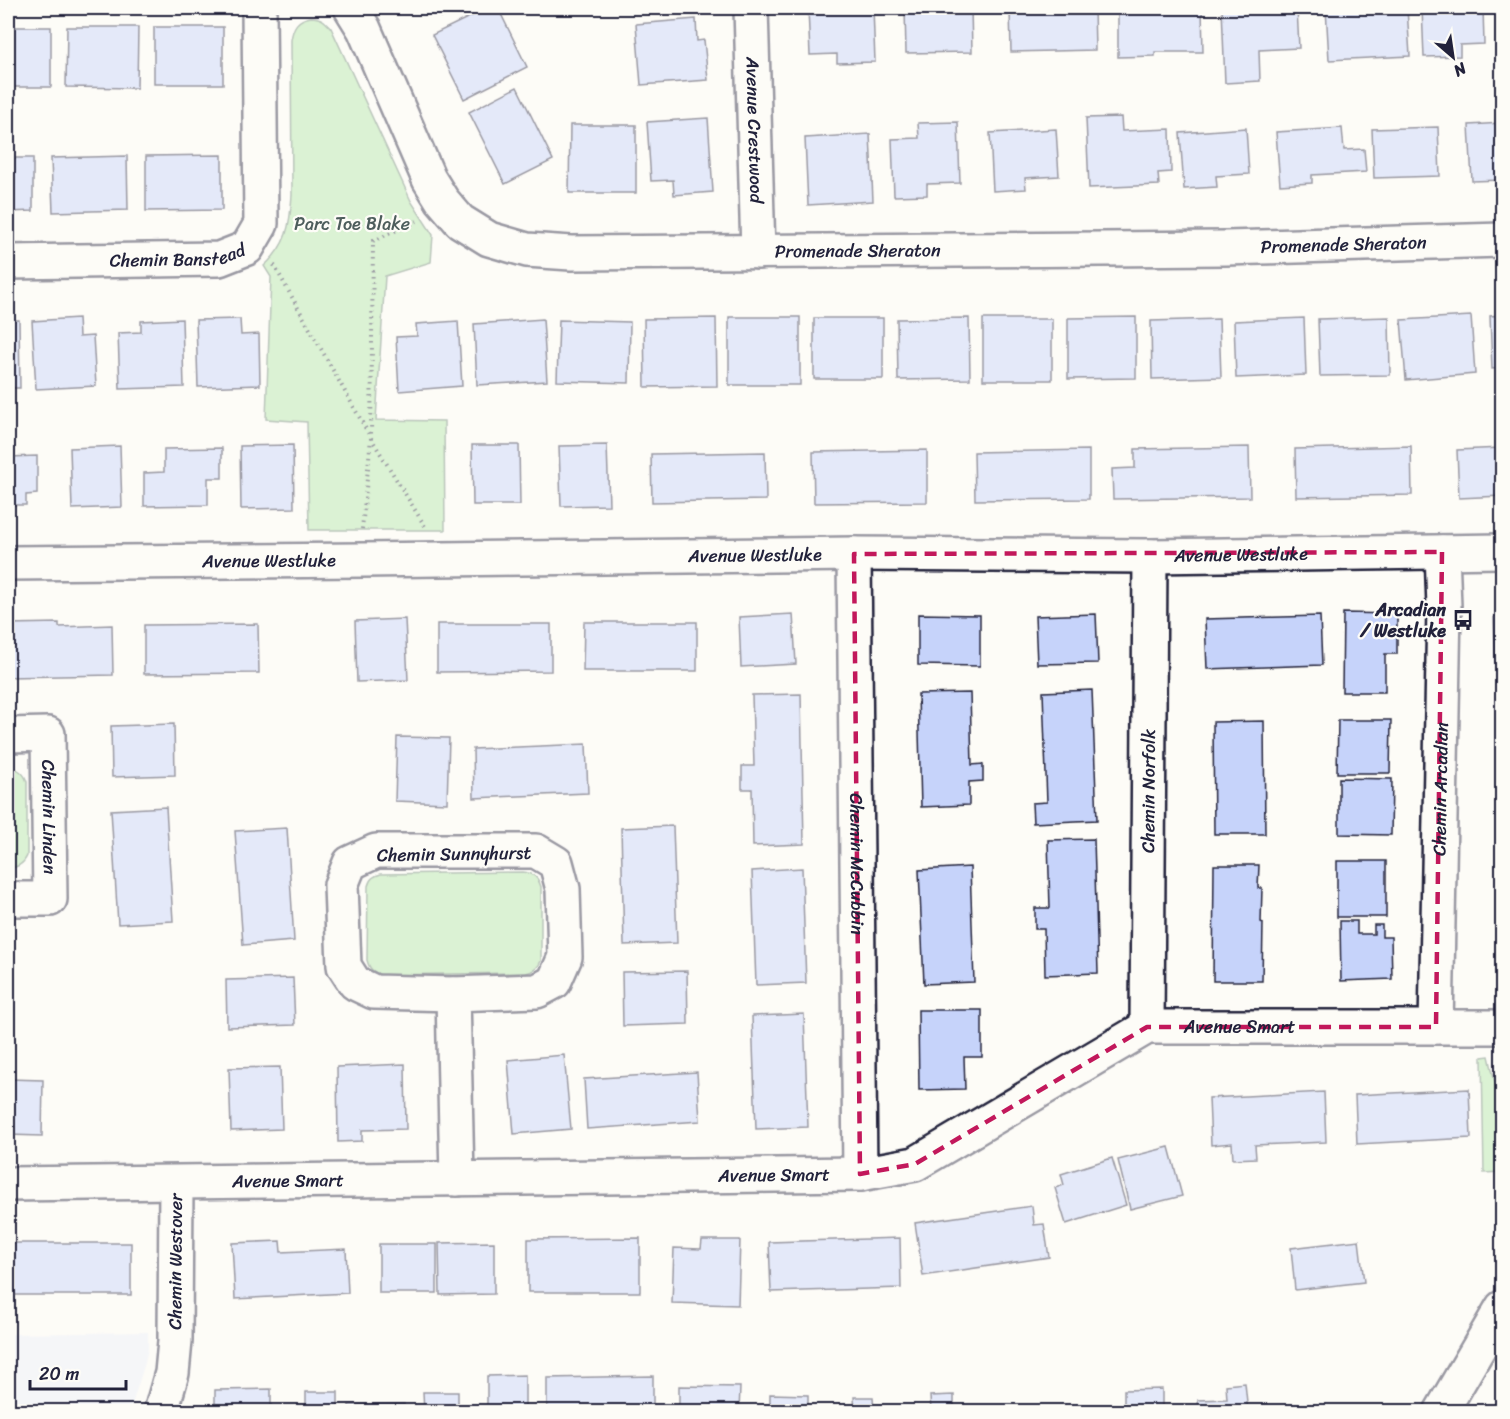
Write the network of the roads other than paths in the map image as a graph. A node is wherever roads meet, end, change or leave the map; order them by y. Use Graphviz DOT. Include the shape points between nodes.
graph roads {
  1 [pos="259,8"];
  2 [pos="351,8"];
  3 [pos="751,8"];
  4 [pos="1503,240"];
  5 [pos="758,252"];
  6 [pos="8,262"];
  7 [pos="1503,551"];
  8 [pos="1442,552"];
  9 [pos="854,554"];
  10 [pos="1150,556"];
  11 [pos="8,562"];
  12 [pos="8,735"];
  13 [pos="8,899"];
  14 [pos="453,994"];
  15 [pos="1147,1027"];
  16 [pos="1436,1027"];
  17 [pos="1503,1027"];
  18 [pos="860,1174"];
  19 [pos="457,1179"];
  20 [pos="176,1183"];
  21 [pos="8,1184"];
  22 [pos="1503,1308"];
  23 [pos="161,1412"];
  24 [pos="1441,1412"];
  1 -- 6 [label="street, Chemin Banstead" via="261,224 247,248 219,259"];
  2 -- 5 [label="street, Promenade Sheraton" via="364,29 429,179 460,221 489,239 527,250 572,253"];
  3 -- 5 [label="street, Avenue Crestwood"];
  4 -- 5 [label="street, Promenade Sheraton" via="1226,248"];
  7 -- 8 [label="street, Avenue Westluke"];
  8 -- 10 [label="street, Avenue Westluke"];
  8 -- 16 [label="street, Chemin Arcadian"];
  9 -- 10 [label="street, Avenue Westluke"];
  9 -- 11 [label="street, Avenue Westluke"];
  9 -- 18 [label="street, Chemin McCubbin"];
  10 -- 15 [label="street, Chemin Norfolk"];
  12 -- 13 [label="street, Chemin Linden" via="48,734 50,899"];
  14 -- 14 [label="street, Chemin Sunnyhurst" via="537,991 554,982 565,957 563,889 556,863 536,851 376,851 350,863 341,885 344,966 355,983 374,992"];
  14 -- 19 [label="street"];
  15 -- 16 [label="street, Avenue Smart"];
  15 -- 18 [label="street, Avenue Smart" via="915,1164"];
  16 -- 17 [label="street, Avenue Smart"];
  18 -- 19 [label="street, Avenue Smart"];
  19 -- 20 [label="street, Avenue Smart"];
  20 -- 21 [label="street, Avenue Smart"];
  20 -- 23 [label="street, Chemin Westover" via="175,1341 172,1373"];
  22 -- 24 [label="street"];
}
